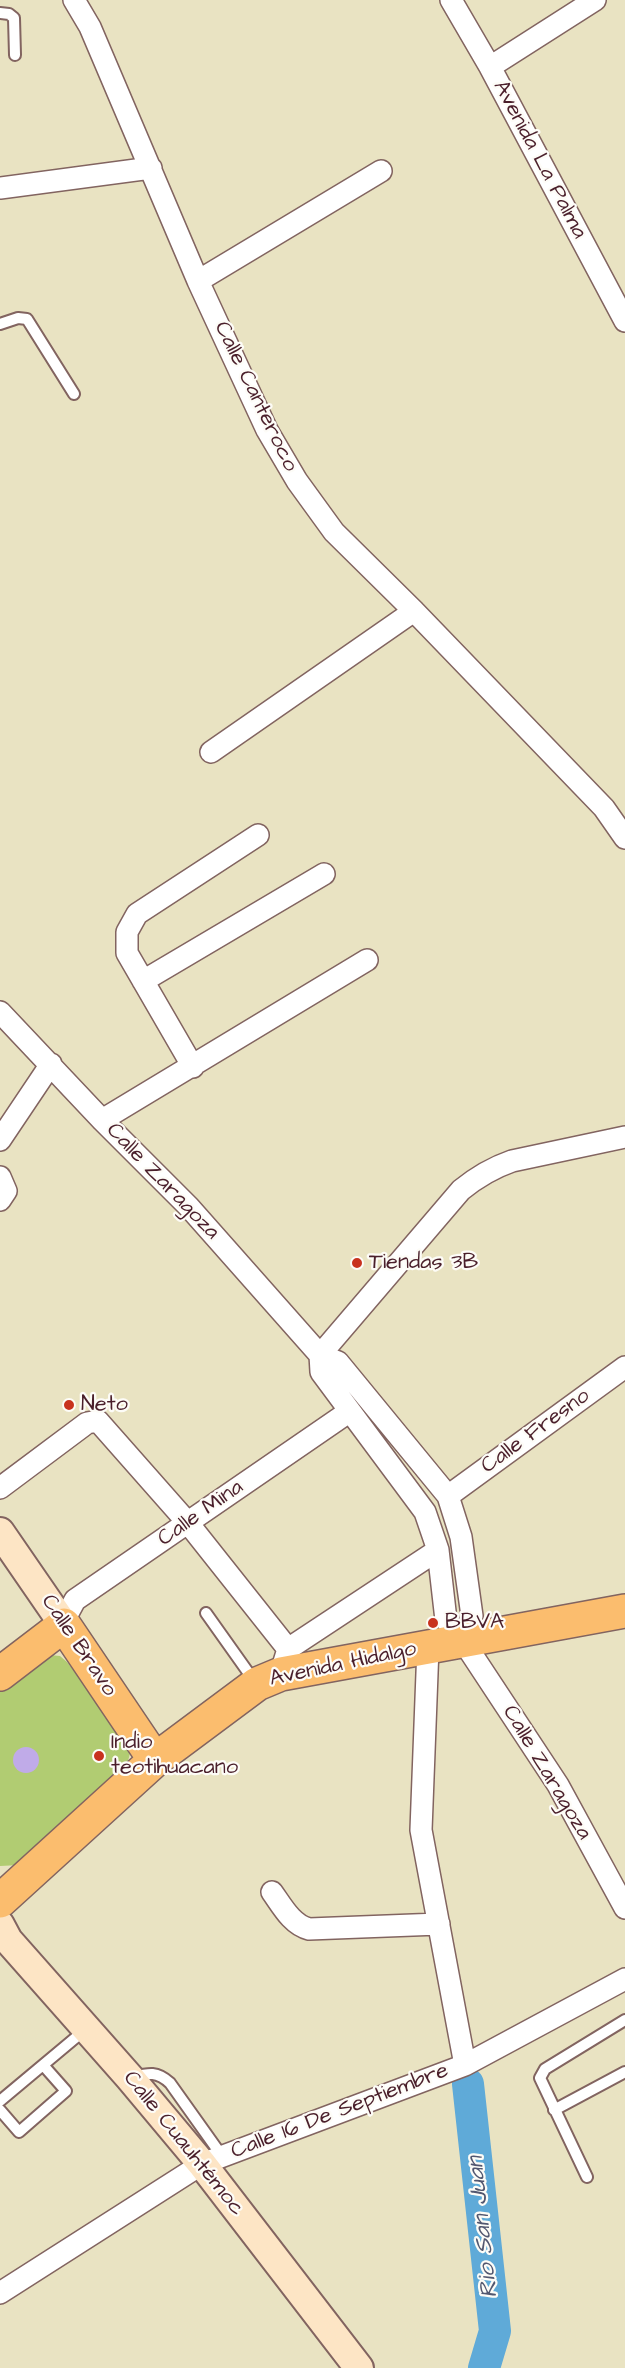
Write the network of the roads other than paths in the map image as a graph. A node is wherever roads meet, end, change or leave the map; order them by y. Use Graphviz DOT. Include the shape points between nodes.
graph roads {
  1 [pos="74,0"];
  2 [pos="452,0"];
  3 [pos="595,0"];
  4 [pos="0,13"];
  5 [pos="15,55"];
  6 [pos="490,66"];
  7 [pos="151,168"];
  8 [pos="381,171"];
  9 [pos="0,188"];
  10 [pos="198,281"];
  11 [pos="625,321"];
  12 [pos="0,324"];
  13 [pos="74,394"];
  14 [pos="414,611"];
  15 [pos="211,752"];
  16 [pos="258,835"];
  17 [pos="625,838"];
  18 [pos="324,874"];
  19 [pos="368,960"];
  20 [pos="142,981"];
  21 [pos="0,1011"];
  22 [pos="51,1064"];
  23 [pos="193,1066"];
  24 [pos="102,1120"];
  25 [pos="625,1137"];
  26 [pos="0,1140"];
  27 [pos="0,1178"];
  28 [pos="0,1200"];
  29 [pos="320,1356"];
  30 [pos="625,1367"];
  31 [pos="350,1411"];
  32 [pos="0,1488"];
  33 [pos="448,1496"];
  34 [pos="188,1523"];
  35 [pos="0,1532"];
  36 [pos="438,1550"];
  37 [pos="625,1611"];
  38 [pos="206,1613"];
  39 [pos="64,1625"];
  40 [pos="463,1641"];
  41 [pos="428,1647"];
  42 [pos="275,1669"];
  43 [pos="0,1674"];
  44 [pos="154,1760"];
  45 [pos="272,1892"];
  46 [pos="0,1901"];
  47 [pos="625,1908"];
  48 [pos="439,1924"];
  49 [pos="0,1925"];
  50 [pos="625,1979"];
  51 [pos="624,2024"];
  52 [pos="86,2029"];
  53 [pos="43,2065"];
  54 [pos="465,2065"];
  55 [pos="625,2072"];
  56 [pos="0,2101"];
  57 [pos="0,2109"];
  58 [pos="554,2110"];
  59 [pos="212,2160"];
  60 [pos="587,2177"];
  61 [pos="0,2293"];
  62 [pos="359,2368"];
  1 -- 7 [label="street, Calle Canteroco" via="90,27"];
  2 -- 6 [label="street, Avenida La Palma"];
  3 -- 6 [label="street"];
  4 -- 5 [label="lane" via="14,18"];
  6 -- 11 [label="street, Avenida La Palma"];
  7 -- 9 [label="street"];
  7 -- 10 [label="street, Calle Canteroco"];
  8 -- 10 [label="street"];
  10 -- 14 [label="street, Calle Canteroco" via="267,430 297,481 334,532"];
  12 -- 13 [label="lane" via="27,319"];
  14 -- 15 [label="street"];
  14 -- 17 [label="street, Calle Canteroco" via="604,808"];
  16 -- 20 [label="street" via="137,914 127,932 127,954"];
  18 -- 20 [label="street"];
  19 -- 23 [label="street"];
  20 -- 23 [label="street"];
  21 -- 22 [label="street, Calle Zaragoza"];
  22 -- 24 [label="street, Calle Zaragoza"];
  22 -- 26 [label="street"];
  23 -- 24 [label="street"];
  24 -- 29 [label="street, Calle Zaragoza" via="189,1207"];
  25 -- 29 [label="street" via="512,1161 478,1177 461,1190"];
  27 -- 28 [label="street" via="6,1191"];
  29 -- 31 [label="street, Calle Zaragoza" via="321,1372"];
  29 -- 33 [label="street, Calle Zaragoza" via="338,1362"];
  30 -- 33 [label="street, Calle Fresno"];
  31 -- 34 [label="street, Calle Mina"];
  31 -- 36 [label="street, Calle Zaragoza" via="425,1512"];
  32 -- 34 [label="street" via="87,1423 98,1421"];
  33 -- 40 [label="street, Calle Zaragoza" via="461,1537 472,1616"];
  34 -- 39 [label="street, Calle Mina" via="75,1600"];
  34 -- 42 [label="street"];
  35 -- 39 [label="main road, Calle Bravo"];
  36 -- 40 [label="street, Calle Zaragoza" via="446,1620"];
  36 -- 42 [label="street"];
  37 -- 40 [label="main road, Avenida Hidalgo"];
  38 -- 42 [label="lane"];
  39 -- 43 [label="main road"];
  39 -- 44 [label="main road, Calle Bravo"];
  40 -- 41 [label="main road, Avenida Hidalgo"];
  40 -- 47 [label="street, Calle Zaragoza" via="558,1785"];
  41 -- 42 [label="main road, Avenida Hidalgo"];
  41 -- 48 [label="street" via="421,1830"];
  42 -- 44 [label="main road, Avenida Hidalgo"];
  44 -- 46 [label="main road, Avenida Hidalgo"];
  45 -- 48 [label="street" via="292,1919 309,1929"];
  48 -- 54 [label="street"];
  49 -- 52 [label="main road, Calle Cuauhtémoc" via="8,1940"];
  50 -- 54 [label="street, Calle 16 De Septiembre"];
  51 -- 58 [label="lane" via="541,2073 541,2083"];
  52 -- 53 [label="lane"];
  52 -- 59 [label="main road, Calle Cuauhtémoc"];
  53 -- 56 [label="lane"];
  53 -- 57 [label="lane" via="66,2091 19,2132"];
  54 -- 59 [label="street, Calle 16 De Septiembre"];
  55 -- 58 [label="lane"];
  58 -- 60 [label="lane"];
  59 -- 61 [label="street, Calle 16 De Septiembre"];
  59 -- 62 [label="main road, Calle Cuauhtémoc"];
}
